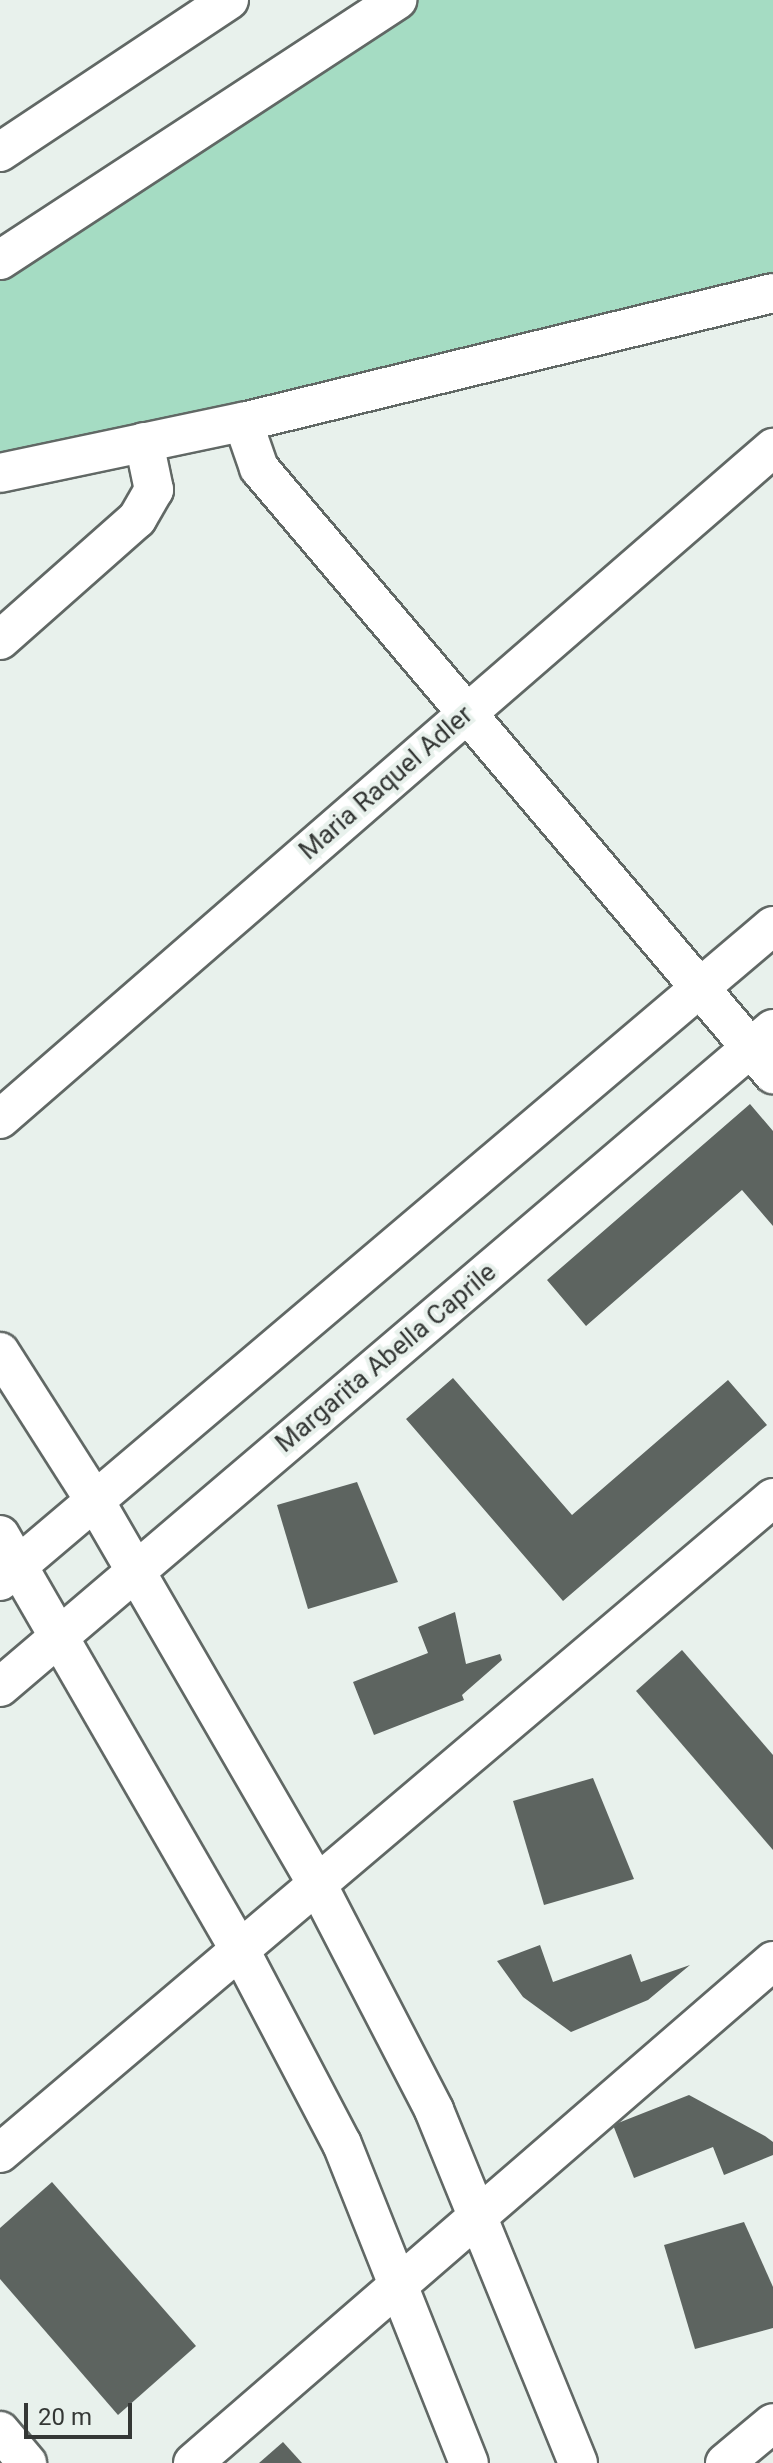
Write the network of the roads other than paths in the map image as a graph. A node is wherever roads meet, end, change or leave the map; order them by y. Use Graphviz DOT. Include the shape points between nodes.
graph roads {
  1 [pos="229,0"];
  2 [pos="398,0"];
  3 [pos="0,152"];
  4 [pos="0,260"];
  5 [pos="773,293"];
  6 [pos="243,422"];
  7 [pos="144,442"];
  8 [pos="773,448"];
  9 [pos="0,473"];
  10 [pos="0,640"];
  11 [pos="467,713"];
  12 [pos="773,926"];
  13 [pos="701,988"];
  14 [pos="766,1050"];
  15 [pos="0,1119"];
  16 [pos="0,1352"];
  17 [pos="773,1498"];
  18 [pos="95,1501"];
  19 [pos="6,1561"];
  20 [pos="135,1571"];
  21 [pos="59,1637"];
  22 [pos="0,1687"];
  23 [pos="316,1882"];
  24 [pos="240,1950"];
  25 [pos="773,1961"];
  26 [pos="0,2153"];
  27 [pos="480,2219"];
  28 [pos="403,2285"];
  29 [pos="773,2423"];
  30 [pos="0,2431"];
  31 [pos="27,2463"];
  32 [pos="193,2463"];
  33 [pos="469,2463"];
  34 [pos="578,2463"];
  35 [pos="725,2463"];
  1 -- 3 [label="street"];
  2 -- 4 [label="street"];
  5 -- 6 [label="street"];
  6 -- 7 [label="street"];
  6 -- 11 [label="street" via="259,468"];
  7 -- 9 [label="street"];
  7 -- 10 [label="street" via="154,490 137,519"];
  8 -- 11 [label="street, Maria Raquel Adler"];
  11 -- 13 [label="street"];
  11 -- 15 [label="street, Maria Raquel Adler"];
  12 -- 13 [label="street"];
  13 -- 14 [label="street"];
  13 -- 18 [label="street"];
  14 -- 20 [label="street, Margarita Abella Caprile"];
  16 -- 18 [label="street"];
  17 -- 23 [label="street"];
  18 -- 19 [label="street"];
  18 -- 20 [label="street"];
  19 -- 21 [label="street"];
  20 -- 21 [label="street, Margarita Abella Caprile"];
  20 -- 23 [label="street"];
  21 -- 22 [label="street, Margarita Abella Caprile"];
  21 -- 24 [label="street"];
  23 -- 24 [label="street"];
  23 -- 27 [label="street" via="434,2110"];
  24 -- 26 [label="street"];
  24 -- 28 [label="street" via="342,2144"];
  25 -- 27 [label="street"];
  27 -- 28 [label="street"];
  27 -- 34 [label="street"];
  28 -- 32 [label="street"];
  28 -- 33 [label="street"];
  29 -- 35 [label="street"];
  30 -- 31 [label="street"];
}
